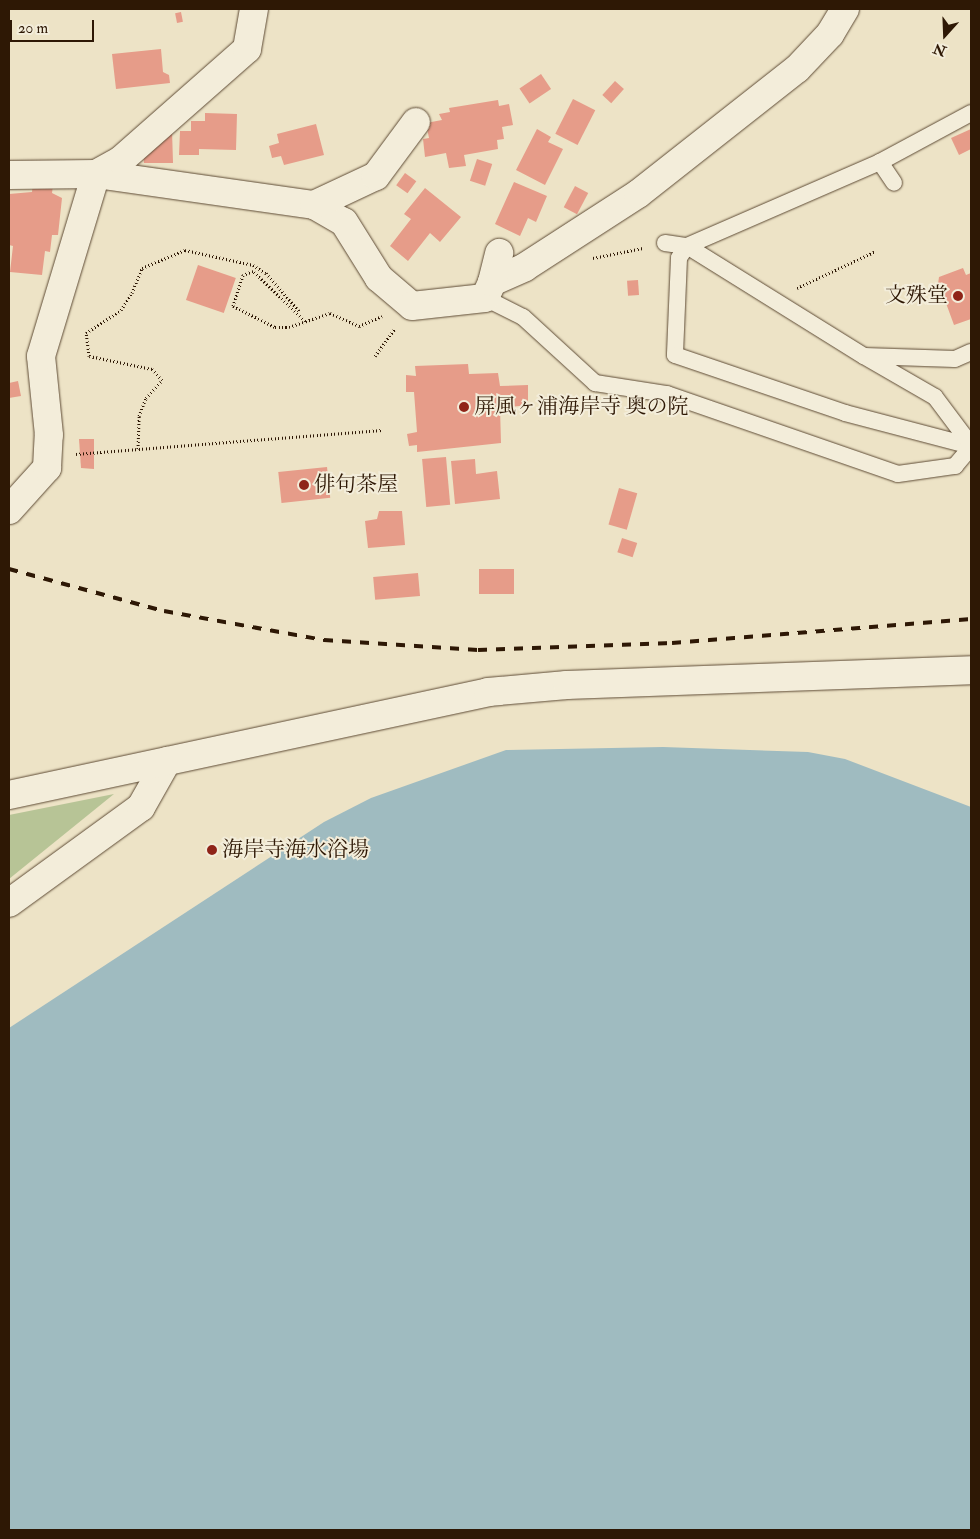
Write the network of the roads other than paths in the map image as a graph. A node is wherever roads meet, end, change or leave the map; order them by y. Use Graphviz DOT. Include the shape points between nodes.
graph roads {
  1 [pos="254,9"];
  2 [pos="845,9"];
  3 [pos="971,113"];
  4 [pos="416,122"];
  5 [pos="880,162"];
  6 [pos="96,174"];
  7 [pos="9,175"];
  8 [pos="894,183"];
  9 [pos="314,205"];
  10 [pos="665,243"];
  11 [pos="688,246"];
  12 [pos="499,254"];
  13 [pos="489,290"];
  14 [pos="971,352"];
  15 [pos="864,356"];
  16 [pos="971,446"];
  17 [pos="9,510"];
  18 [pos="971,670"];
  19 [pos="167,761"];
  20 [pos="9,795"];
  21 [pos="9,903"];
  1 -- 6 [label="street" via="247,48 121,160"];
  2 -- 13 [label="street" via="830,34 797,69 638,194"];
  3 -- 5 [label="lane"];
  4 -- 9 [label="street" via="376,176"];
  5 -- 8 [label="lane"];
  5 -- 11 [label="lane"];
  6 -- 7 [label="street"];
  6 -- 9 [label="street"];
  6 -- 17 [label="street" via="41,356 47,468"];
  9 -- 13 [label="street" via="344,222 379,278 408,302"];
  10 -- 11 [label="lane"];
  11 -- 15 [label="lane"];
  11 -- 16 [label="lane" via="679,258 675,355 845,413"];
  12 -- 13 [label="street"];
  13 -- 16 [label="lane" via="595,383 667,394 898,474 955,466"];
  14 -- 15 [label="lane" via="955,359"];
  15 -- 16 [label="lane" via="935,397"];
  18 -- 19 [label="street" via="577,684 488,692"];
  19 -- 20 [label="street"];
  19 -- 21 [label="street" via="141,807"];
}
